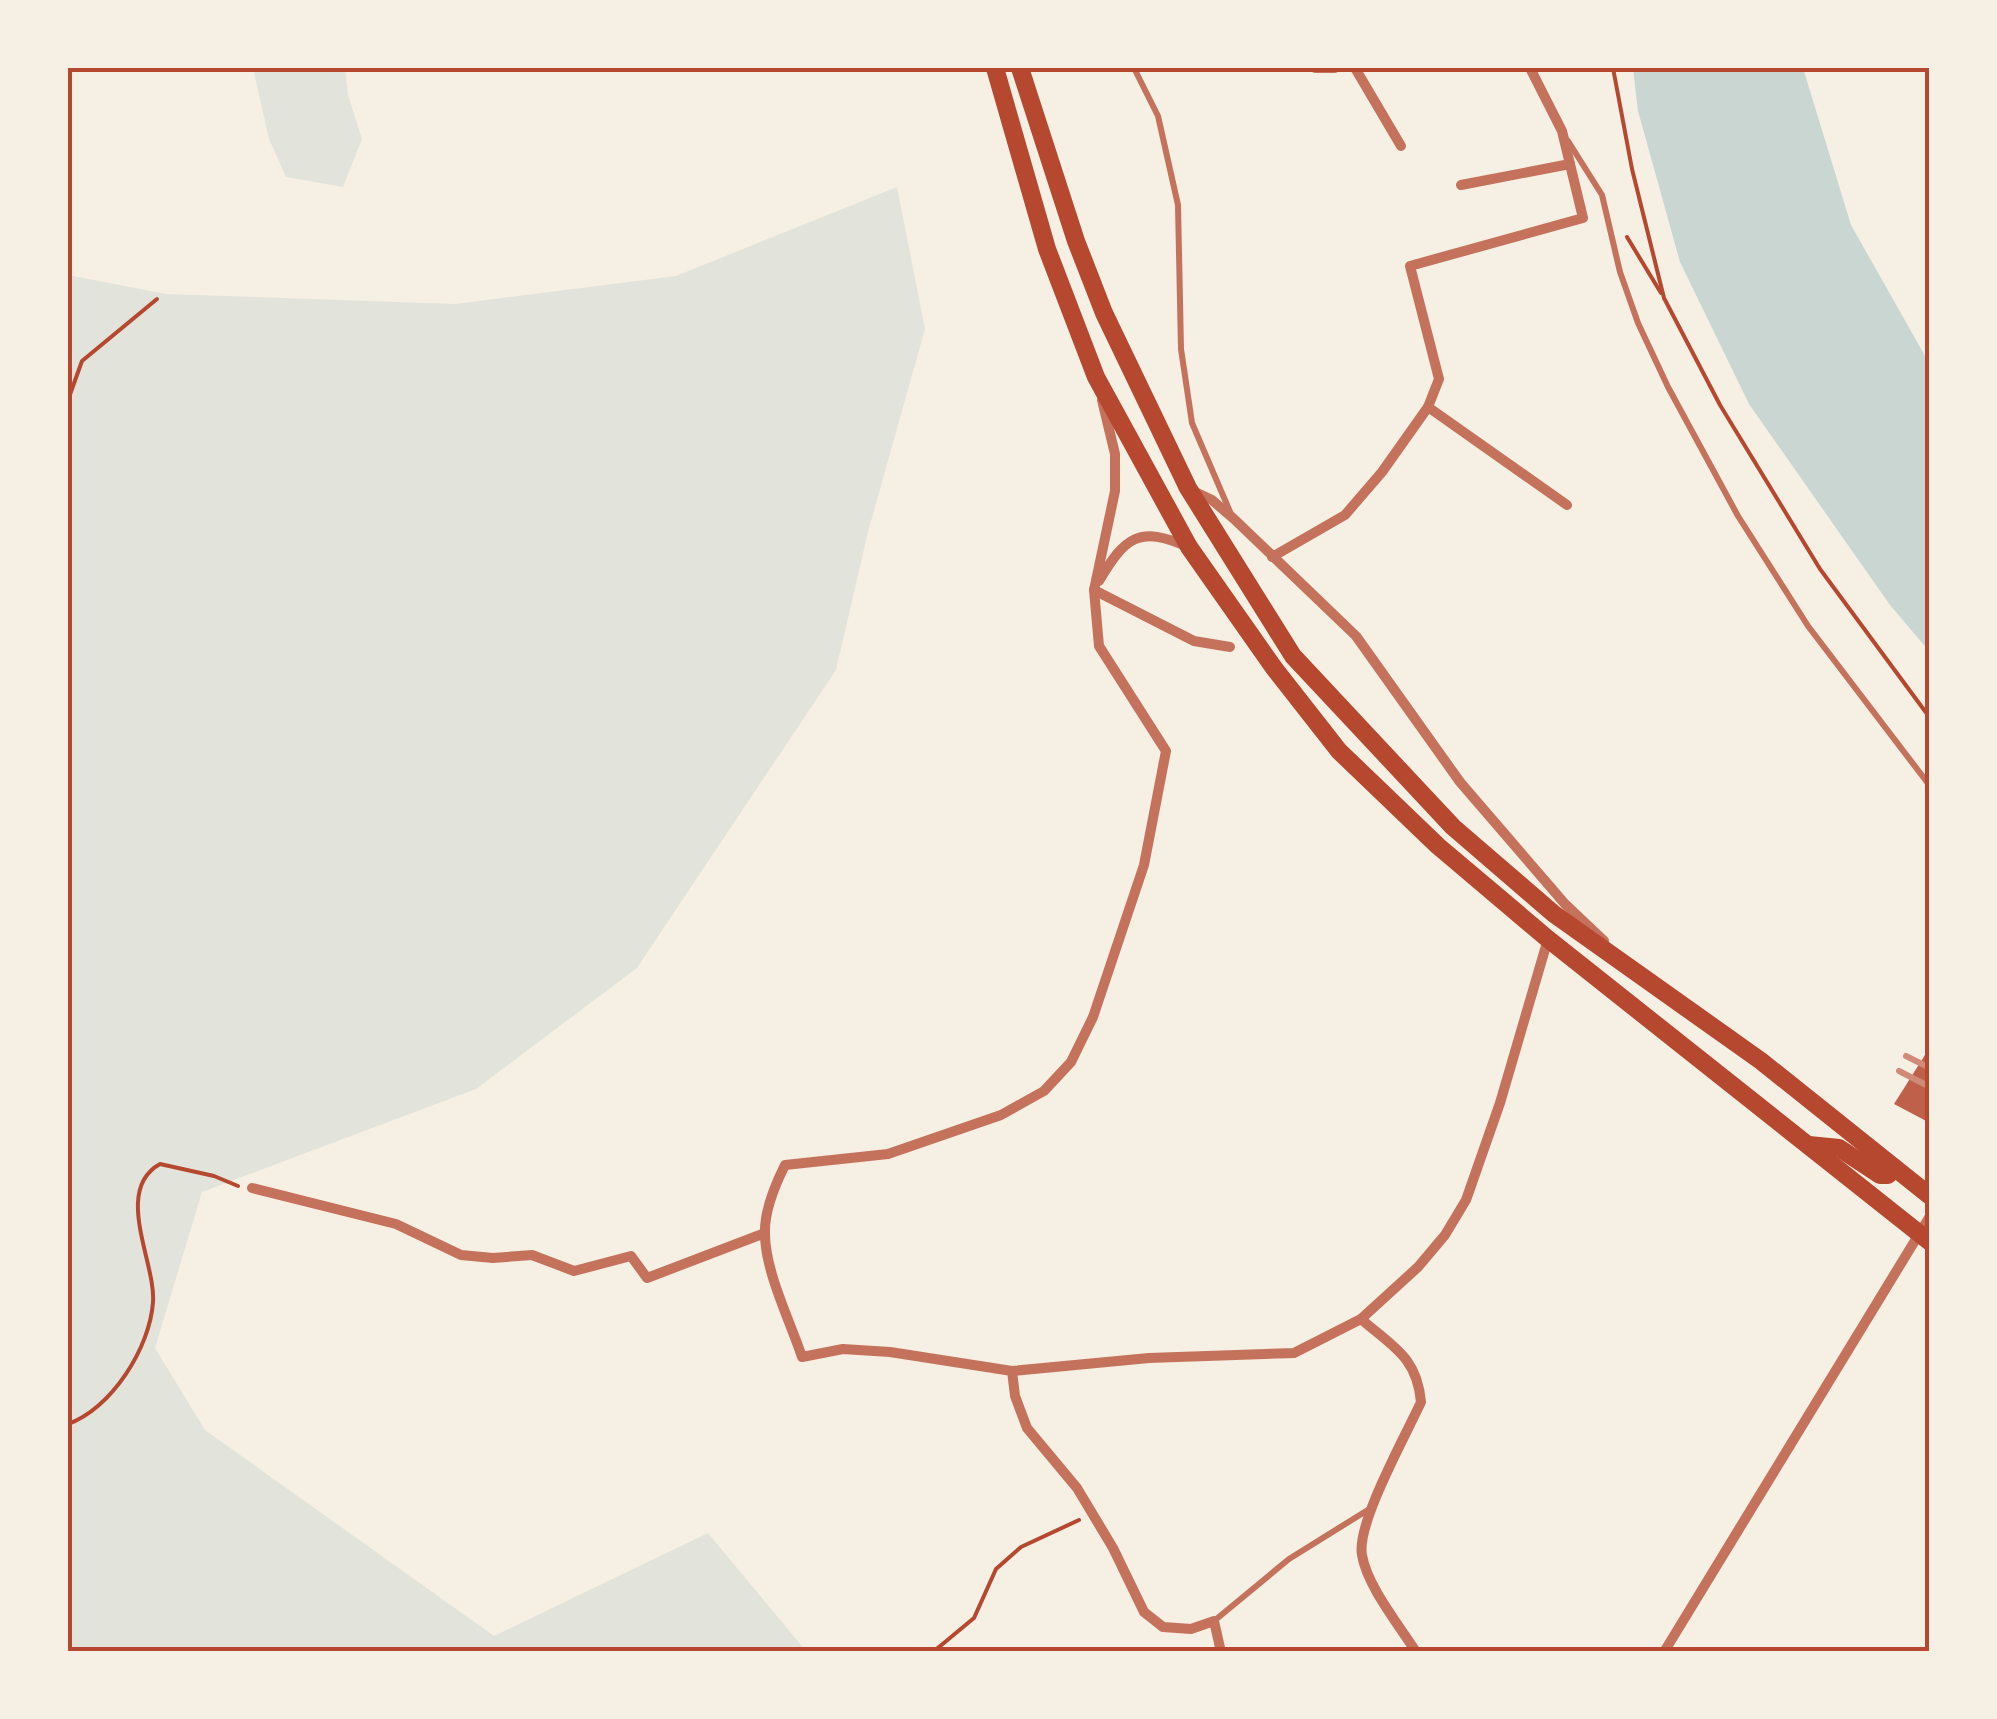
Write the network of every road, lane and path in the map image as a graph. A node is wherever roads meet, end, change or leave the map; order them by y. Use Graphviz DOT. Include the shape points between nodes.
graph roads {
  1 [pos="995,68"];
  2 [pos="1020,68"];
  3 [pos="1030,68"];
  4 [pos="1134,68"];
  5 [pos="1315,68"];
  6 [pos="1334,68"];
  7 [pos="1355,68"];
  8 [pos="1530,68"];
  9 [pos="1613,68"];
  10 [pos="1031,102"];
  11 [pos="1562,131"];
  12 [pos="1401,146"];
  13 [pos="1570,164"];
  14 [pos="1461,185"];
  15 [pos="1619,224"];
  16 [pos="1664,298"];
  17 [pos="157,299"];
  18 [pos="1096,377"];
  19 [pos="68,400"];
  20 [pos="1428,407"];
  21 [pos="1188,488"];
  22 [pos="1567,504"];
  23 [pos="1234,520"];
  24 [pos="1189,547"];
  25 [pos="1272,556"];
  26 [pos="1094,590"];
  27 [pos="1230,647"];
  28 [pos="1930,718"];
  29 [pos="1930,786"];
  30 [pos="1548,939"];
  31 [pos="1637,972"];
  32 [pos="1809,1145"];
  33 [pos="1895,1168"];
  34 [pos="252,1188"];
  35 [pos="1930,1196"];
  36 [pos="1930,1216"];
  37 [pos="764,1234"];
  38 [pos="1924,1238"];
  39 [pos="1361,1319"];
  40 [pos="1012,1371"];
  41 [pos="68,1424"];
  42 [pos="1374,1506"];
  43 [pos="1092,1513"];
  44 [pos="1214,1621"];
  45 [pos="933,1652"];
  46 [pos="1221,1652"];
  47 [pos="1416,1652"];
  48 [pos="1664,1652"];
  1 -- 18 [label="main road" via="1047,250"];
  2 -- 10 [label="main road"];
  3 -- 10 [label="street"];
  4 -- 23 [label="lane" via="1158,116 1178,205 1180,349 1192,423"];
  5 -- 6 [label="street"];
  7 -- 12 [label="street"];
  8 -- 11 [label="street"];
  9 -- 16 [label="path"];
  10 -- 21 [label="main road" via="1104,313"];
  11 -- 13 [label="street"];
  11 -- 29 [label="lane" via="1602,194 1620,272 1646,340 1738,516 1808,626"];
  13 -- 14 [label="street"];
  13 -- 20 [label="street" via="1582,218 1410,266 1439,379"];
  15 -- 16 [label="path"];
  16 -- 28 [label="path" via="1720,406 1820,569"];
  17 -- 19 [label="path" via="82,361"];
  18 -- 24 [label="main road"];
  18 -- 26 [label="street" via="1115,454 1115,491"];
  20 -- 22 [label="street"];
  20 -- 25 [label="street" via="1345,514"];
  21 -- 23 [label="street"];
  21 -- 31 [label="main road" via="1294,656 1355,724 1467,840 1554,914"];
  23 -- 25 [label="street"];
  24 -- 26 [label="street" via="1161,535 1135,537 1117,551"];
  24 -- 30 [label="main road" via="1339,751"];
  25 -- 31 [label="street" via="1356,636 1460,782 1565,904"];
  26 -- 27 [label="street" via="1194,641"];
  26 -- 37 [label="street" via="1099,646 1166,751 1144,864 1093,1017 1071,1062 1044,1090 1002,1116 888,1154 784,1165"];
  30 -- 32 [label="main road"];
  30 -- 39 [label="street" via="1466,1200 1418,1268"];
  31 -- 33 [label="main road"];
  32 -- 33 [label="main road" via="1839,1148 1880,1175"];
  32 -- 38 [label="main road"];
  33 -- 35 [label="main road"];
  34 -- 37 [label="street" via="396,1224 462,1255 532,1255 574,1271 630,1256 647,1278"];
  34 -- 41 [label="path" via="160,1164 150,1170 138,1217 153,1288 150,1320 120,1385"];
  36 -- 38 [label="street"];
  37 -- 40 [label="street" via="802,1357 859,1350"];
  38 -- 48 [label="street"];
  39 -- 40 [label="street" via="1294,1353"];
  39 -- 42 [label="street" via="1411,1363 1421,1402"];
  40 -- 43 [label="street" via="1027,1428"];
  42 -- 44 [label="lane" via="1289,1559"];
  42 -- 47 [label="street" via="1364,1528 1364,1563"];
  43 -- 44 [label="street" via="1144,1612 1163,1627 1191,1629"];
  43 -- 45 [label="path" via="1008,1558 996,1569 974,1618"];
  44 -- 46 [label="street"];
}
